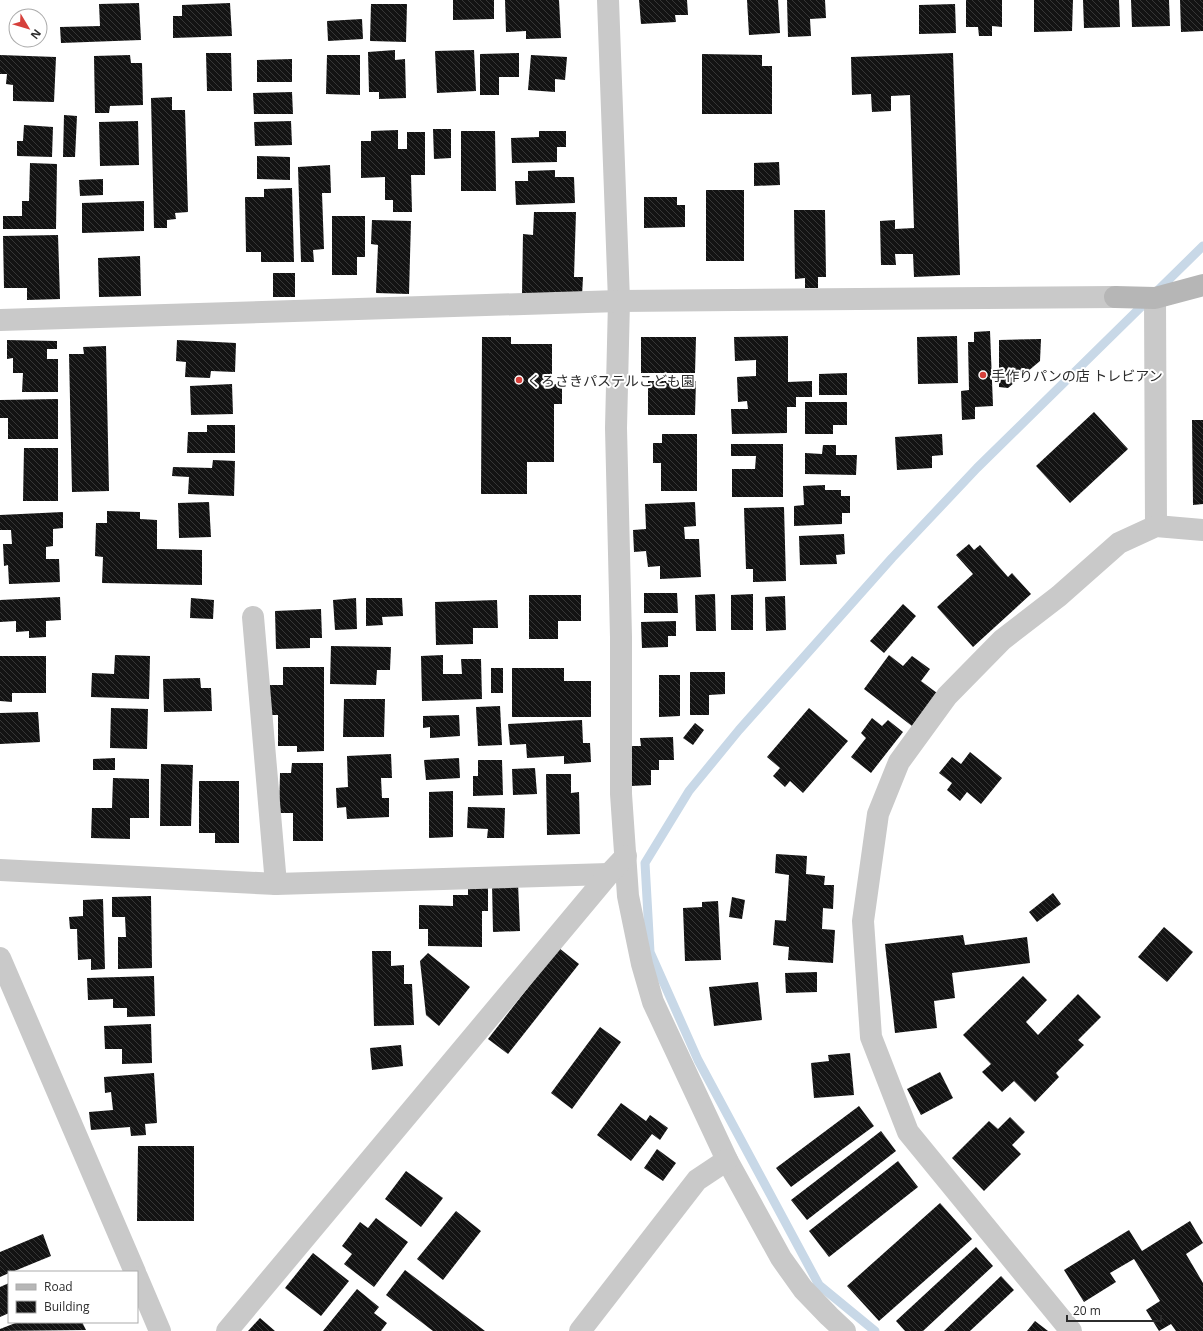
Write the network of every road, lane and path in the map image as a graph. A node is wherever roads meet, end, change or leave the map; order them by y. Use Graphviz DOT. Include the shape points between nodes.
graph roads {
  1 [pos="608,0"];
  2 [pos="1203,285"];
  3 [pos="1156,298"];
  4 [pos="619,300"];
  5 [pos="0,320"];
  6 [pos="1156,526"];
  7 [pos="1203,530"];
  8 [pos="253,617"];
  9 [pos="626,856"];
  10 [pos="0,870"];
  11 [pos="609,874"];
  12 [pos="276,884"];
  13 [pos="0,958"];
  14 [pos="727,1160"];
  15 [pos="135,1271"];
  16 [pos="138,1279"];
  17 [pos="160,1331"];
  18 [pos="226,1331"];
  19 [pos="580,1331"];
  20 [pos="845,1331"];
  21 [pos="1071,1331"];
  1 -- 4 [label="street"];
  2 -- 3 [label="street"];
  3 -- 4 [label="street"];
  3 -- 6 [label="street"];
  4 -- 5 [label="street"];
  4 -- 9 [label="street" via="616,428 621,794"];
  6 -- 7 [label="street"];
  6 -- 21 [label="street" via="1118,543 1059,596 1002,640 947,696 898,762 878,814 863,921 871,1037 908,1132"];
  8 -- 12 [label="street"];
  9 -- 11 [label="street"];
  9 -- 14 [label="street" via="628,896 653,1002"];
  10 -- 12 [label="street"];
  11 -- 12 [label="street"];
  11 -- 18 [label="street"];
  13 -- 15 [label="street"];
  14 -- 19 [label="street" via="697,1180"];
  14 -- 20 [label="street" via="781,1258 803,1289"];
  16 -- 17 [label="street"];
}
